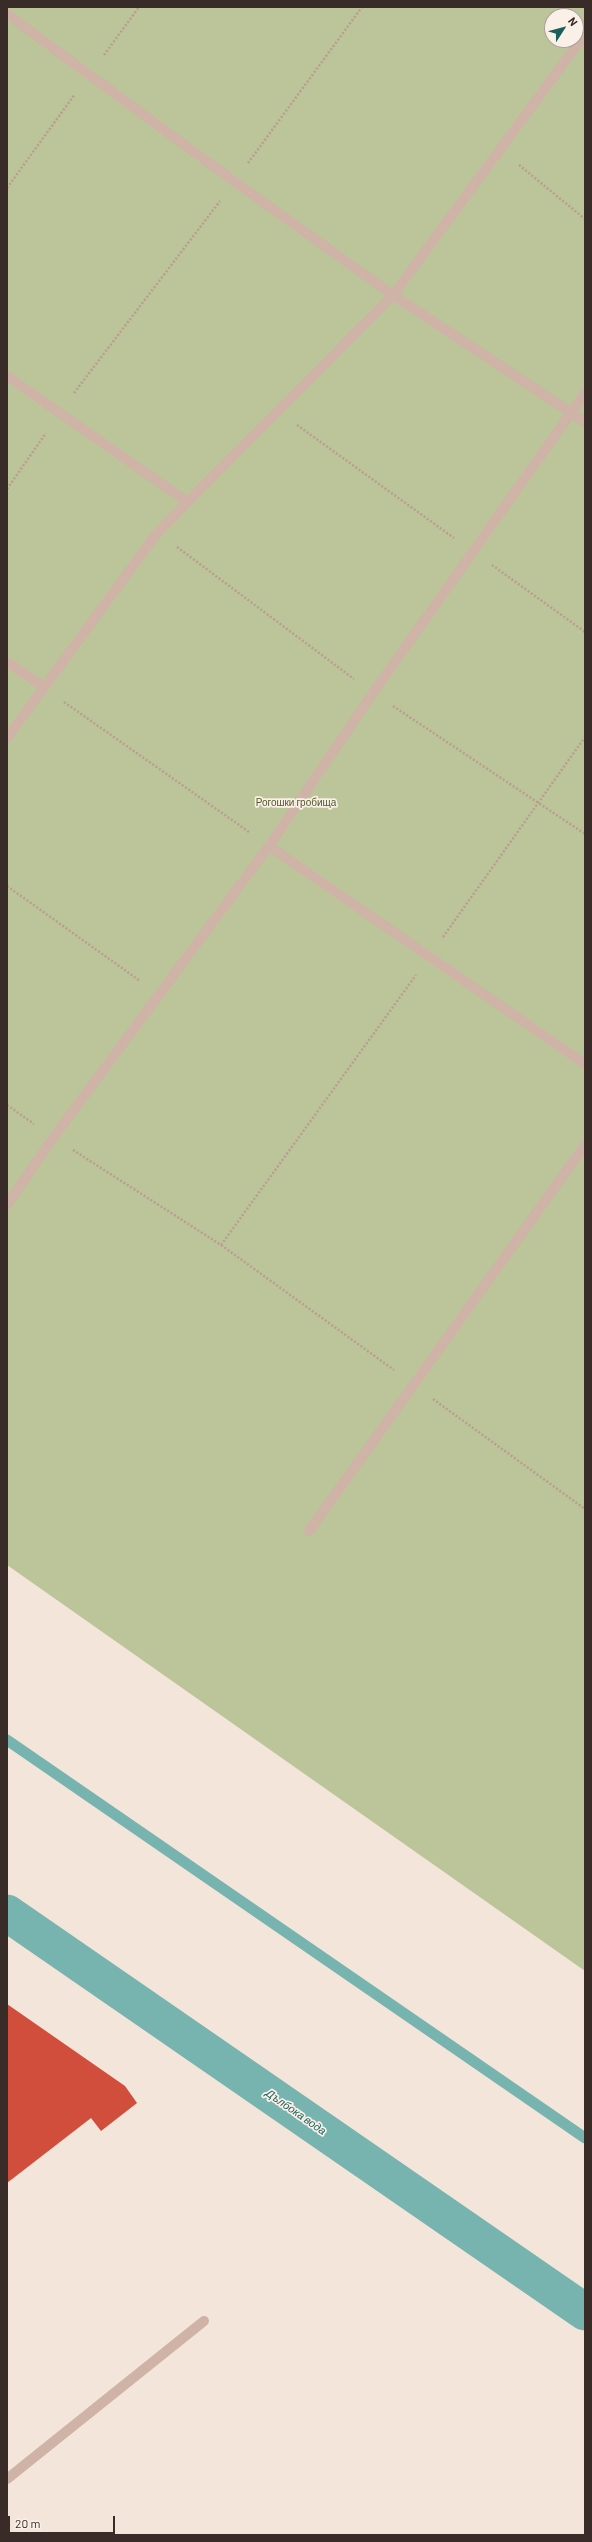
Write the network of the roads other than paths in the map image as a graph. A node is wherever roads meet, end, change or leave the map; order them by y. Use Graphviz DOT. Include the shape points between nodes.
graph roads {
  1 [pos="7,14"];
  2 [pos="585,34"];
  3 [pos="393,295"];
  4 [pos="7,376"];
  5 [pos="585,393"];
  6 [pos="571,412"];
  7 [pos="585,422"];
  8 [pos="186,501"];
  9 [pos="7,662"];
  10 [pos="44,688"];
  11 [pos="7,738"];
  12 [pos="269,846"];
  13 [pos="585,1064"];
  14 [pos="585,1145"];
  15 [pos="7,1205"];
  16 [pos="309,1531"];
  17 [pos="204,2321"];
  18 [pos="7,2480"];
  1 -- 3 [label="lane" via="234,182"];
  2 -- 3 [label="lane"];
  3 -- 6 [label="lane"];
  3 -- 8 [label="lane"];
  4 -- 8 [label="lane"];
  5 -- 6 [label="lane"];
  6 -- 7 [label="lane"];
  6 -- 12 [label="lane" via="373,693"];
  8 -- 10 [label="lane" via="157,533"];
  9 -- 10 [label="lane"];
  10 -- 11 [label="lane"];
  12 -- 13 [label="lane"];
  12 -- 15 [label="lane"];
  14 -- 16 [label="lane"];
  17 -- 18 [label="lane"];
}
